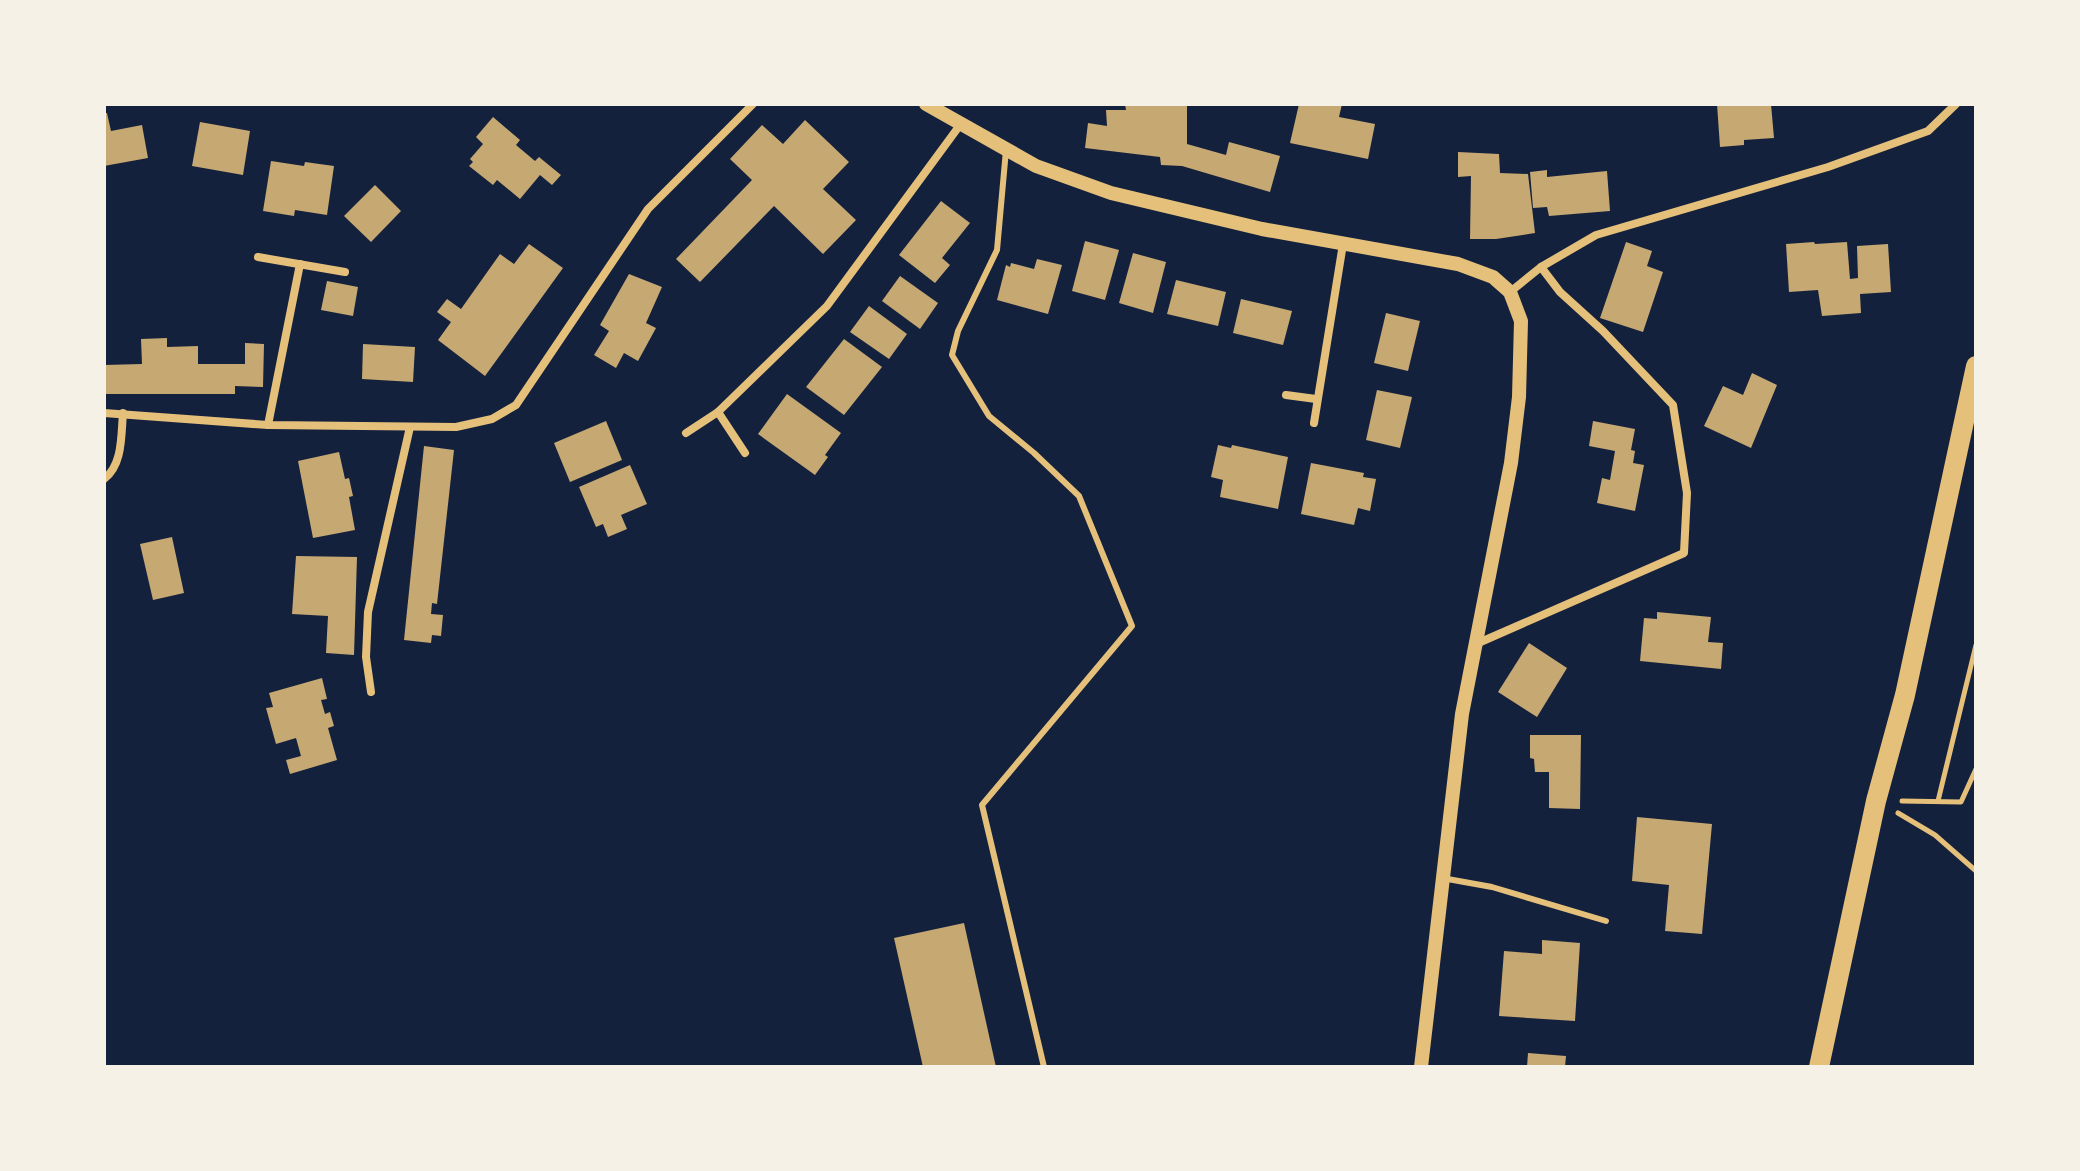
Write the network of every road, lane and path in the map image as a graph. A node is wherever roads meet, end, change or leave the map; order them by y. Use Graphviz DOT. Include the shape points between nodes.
graph roads {
  1 [pos="753,104"];
  2 [pos="926,104"];
  3 [pos="1956,104"];
  4 [pos="960,125"];
  5 [pos="1006,150"];
  6 [pos="1343,244"];
  7 [pos="258,257"];
  8 [pos="300,264"];
  9 [pos="1541,267"];
  10 [pos="345,272"];
  11 [pos="1510,292"];
  12 [pos="1976,366"];
  13 [pos="1286,395"];
  14 [pos="1316,399"];
  15 [pos="718,412"];
  16 [pos="104,413"];
  17 [pos="123,413"];
  18 [pos="1314,423"];
  19 [pos="268,425"];
  20 [pos="410,427"];
  21 [pos="686,433"];
  22 [pos="745,453"];
  23 [pos="104,479"];
  24 [pos="1475,644"];
  25 [pos="1976,645"];
  26 [pos="371,692"];
  27 [pos="1976,769"];
  28 [pos="1876,801"];
  29 [pos="1938,801"];
  30 [pos="1976,871"];
  31 [pos="1442,878"];
  32 [pos="1606,921"];
  33 [pos="1044,1067"];
  34 [pos="1421,1067"];
  35 [pos="1819,1067"];
  1 -- 20 [label="street" via="648,209 516,405 492,419 456,427"];
  2 -- 4 [label="street"];
  3 -- 9 [label="street" via="1928,131 1828,167 1596,235"];
  4 -- 5 [label="street"];
  4 -- 15 [label="street" via="827,306"];
  5 -- 6 [label="street" via="1111,193"];
  5 -- 33 [label="lane" via="997,250 952,355 989,416 1079,496 1132,626 982,805"];
  6 -- 11 [label="street" via="1458,264 1493,277"];
  6 -- 14 [label="street"];
  7 -- 8 [label="street"];
  8 -- 10 [label="street"];
  8 -- 19 [label="street"];
  9 -- 11 [label="street"];
  9 -- 24 [label="street" via="1673,405 1687,493 1684,553"];
  11 -- 24 [label="street" via="1521,321 1519,397"];
  12 -- 28 [label="main road" via="1905,695"];
  13 -- 14 [label="street"];
  14 -- 18 [label="street"];
  15 -- 21 [label="street"];
  15 -- 22 [label="street"];
  16 -- 17 [label="street"];
  17 -- 19 [label="street"];
  17 -- 23 [label="street" via="116,464"];
  19 -- 20 [label="street"];
  20 -- 26 [label="street" via="368,612"];
  24 -- 31 [label="street"];
  25 -- 29 [label="path"];
  27 -- 29 [label="path" via="1961,802"];
  28 -- 29 [label="path"];
  28 -- 30 [label="path" via="1935,835"];
  28 -- 35 [label="main road"];
  31 -- 32 [label="lane"];
  31 -- 34 [label="street"];
}
